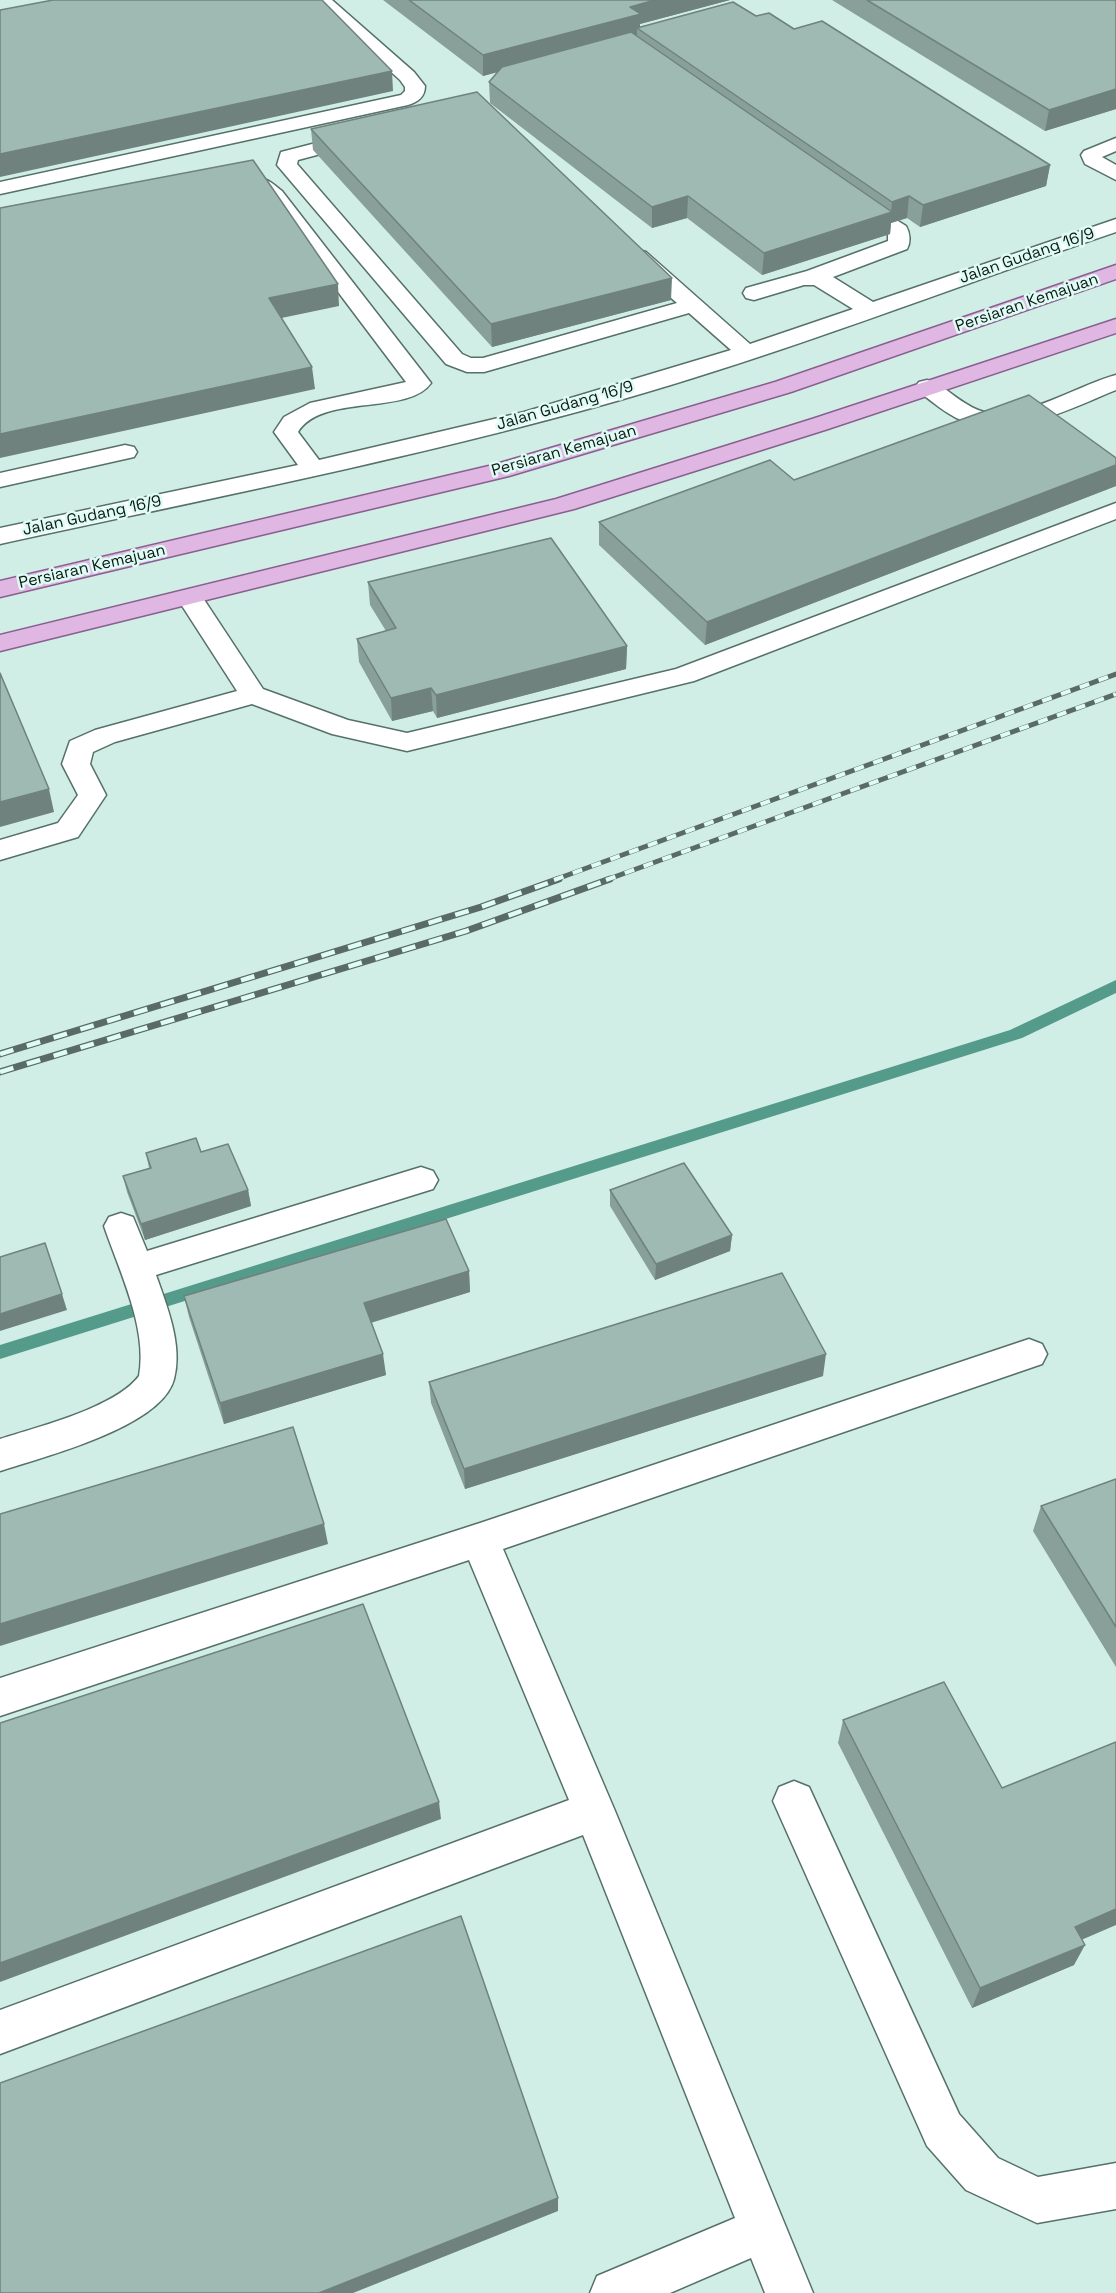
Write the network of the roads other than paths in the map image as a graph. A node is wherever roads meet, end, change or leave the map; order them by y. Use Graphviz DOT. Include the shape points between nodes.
graph roads {
  1 [pos="321,0"];
  2 [pos="373,135"];
  3 [pos="1116,144"];
  4 [pos="1116,174"];
  5 [pos="243,179"];
  6 [pos="0,188"];
  7 [pos="839,193"];
  8 [pos="1116,225"];
  9 [pos="622,243"];
  10 [pos="1116,272"];
  11 [pos="810,278"];
  12 [pos="754,293"];
  13 [pos="693,305"];
  14 [pos="871,310"];
  15 [pos="1045,313"];
  16 [pos="1116,326"];
  17 [pos="1084,338"];
  18 [pos="745,351"];
  19 [pos="1116,382"];
  20 [pos="312,386"];
  21 [pos="927,387"];
  22 [pos="323,406"];
  23 [pos="125,452"];
  24 [pos="314,470"];
  25 [pos="0,480"];
  26 [pos="1116,510"];
  27 [pos="0,536"];
  28 [pos="0,589"];
  29 [pos="190,598"];
  30 [pos="0,643"];
  31 [pos="253,695"];
  32 [pos="0,850"];
  33 [pos="421,1180"];
  34 [pos="122,1226"];
  35 [pos="136,1272"];
  36 [pos="1029,1354"];
  37 [pos="0,1455"];
  38 [pos="480,1540"];
  39 [pos="0,1697"];
  40 [pos="794,1801"];
  41 [pos="594,1811"];
  42 [pos="0,2032"];
  43 [pos="1116,2186"];
  44 [pos="762,2230"];
  45 [pos="614,2293"];
  46 [pos="789,2293"];
  1 -- 6 [label="street" via="407,76 415,93 408,99"];
  2 -- 13 [label="street" via="288,156 287,165 454,359 467,366 484,365"];
  3 -- 4 [label="street" via="1091,156"];
  5 -- 22 [label="street" via="253,180 275,195 419,383 399,392"];
  7 -- 11 [label="street" via="898,231 899,244"];
  8 -- 14 [label="street, Jalan Gudang 16/9"];
  9 -- 13 [label="street"];
  10 -- 15 [label="main road, Persiaran Kemajuan"];
  11 -- 12 [label="street"];
  11 -- 14 [label="street" via="829,282"];
  13 -- 18 [label="street"];
  14 -- 18 [label="street, Jalan Gudang 16/9"];
  15 -- 17 [label="main road"];
  15 -- 28 [label="main road, Persiaran Kemajuan" via="500,471"];
  16 -- 17 [label="main road"];
  17 -- 21 [label="main road"];
  18 -- 24 [label="street, Jalan Gudang 16/9" via="587,401"];
  19 -- 21 [label="street" via="1026,416 992,420 971,416"];
  20 -- 22 [label="street"];
  21 -- 29 [label="main road" via="565,504"];
  22 -- 24 [label="street" via="297,418 286,432"];
  23 -- 25 [label="street"];
  24 -- 27 [label="street, Jalan Gudang 16/9"];
  26 -- 31 [label="street" via="684,675 408,742 342,728"];
  29 -- 30 [label="main road"];
  29 -- 31 [label="street"];
  31 -- 32 [label="street" via="105,735 80,747 76,764 92,795 68,830"];
  33 -- 35 [label="street"];
  34 -- 35 [label="street"];
  35 -- 37 [label="street" via="155,1332 159,1362 156,1382 147,1395 85,1426"];
  36 -- 38 [label="street"];
  38 -- 39 [label="street"];
  38 -- 41 [label="street"];
  40 -- 43 [label="street" via="943,2130 982,2174 1037,2200"];
  41 -- 42 [label="street"];
  41 -- 44 [label="street"];
  44 -- 45 [label="street"];
  44 -- 46 [label="street"];
}
